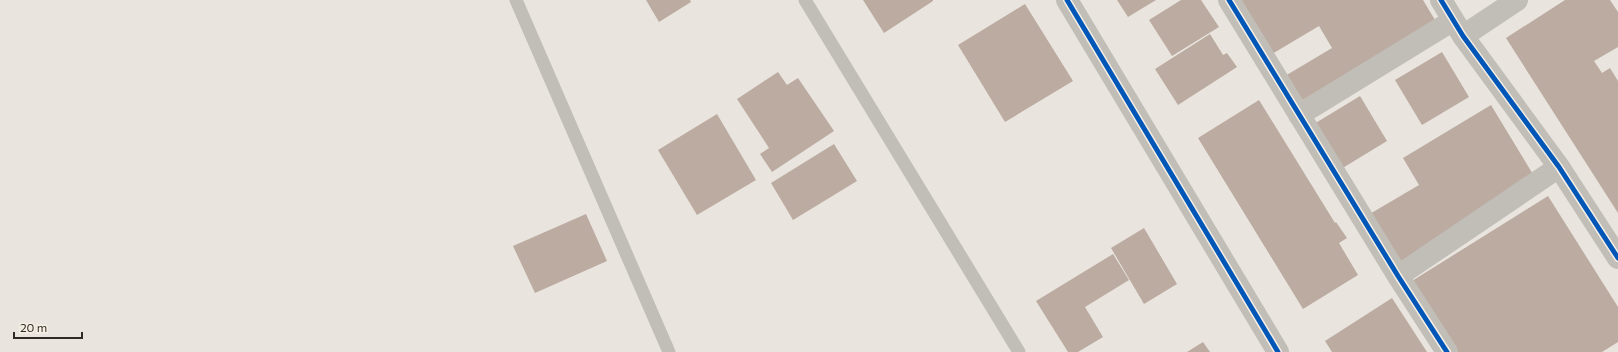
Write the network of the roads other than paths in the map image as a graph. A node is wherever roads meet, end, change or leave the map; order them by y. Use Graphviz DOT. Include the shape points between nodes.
graph roads {
  1 [pos="516,0"];
  2 [pos="805,0"];
  3 [pos="1068,0"];
  4 [pos="1229,0"];
  5 [pos="1441,0"];
  6 [pos="1517,0"];
  7 [pos="1457,28"];
  8 [pos="1299,115"];
  9 [pos="1558,167"];
  10 [pos="1618,258"];
  11 [pos="1398,276"];
  12 [pos="668,352"];
  13 [pos="1019,352"];
  14 [pos="1278,352"];
  15 [pos="1446,352"];
  1 -- 12 [label="lane"];
  2 -- 13 [label="lane"];
  3 -- 14 [label="street"];
  4 -- 8 [label="street"];
  5 -- 7 [label="street"];
  6 -- 7 [label="street"];
  7 -- 8 [label="street"];
  7 -- 9 [label="street"];
  8 -- 11 [label="street"];
  9 -- 10 [label="street"];
  9 -- 11 [label="street"];
  11 -- 15 [label="street"];
}
